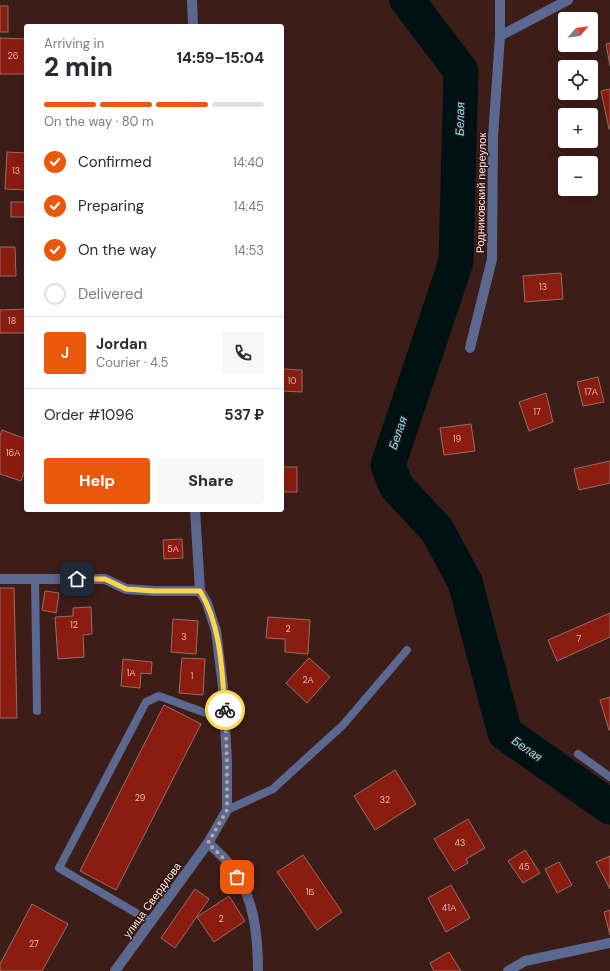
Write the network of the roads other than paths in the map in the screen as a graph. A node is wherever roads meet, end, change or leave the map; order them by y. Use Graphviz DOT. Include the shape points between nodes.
graph roads {
  1 [pos="192,0"];
  2 [pos="500,0"];
  3 [pos="568,0"];
  4 [pos="193,24"];
  5 [pos="500,36"];
  6 [pos="470,348"];
  7 [pos="194,512"];
  8 [pos="0,579"];
  9 [pos="35,579"];
  10 [pos="200,591"];
  11 [pos="407,650"];
  12 [pos="37,711"];
  13 [pos="225,720"];
  14 [pos="578,754"];
  15 [pos="610,777"];
  16 [pos="227,810"];
  17 [pos="208,843"];
  18 [pos="150,921"];
  19 [pos="610,943"];
  20 [pos="115,971"];
  21 [pos="258,971"];
  22 [pos="508,971"];
  1 -- 4 [label="street"];
  2 -- 5 [label="street, Родниковский переулок"];
  3 -- 5 [label="street"];
  5 -- 6 [label="street, Родниковский переулок" via="493,137 492,259"];
  7 -- 10 [label="street"];
  8 -- 9 [label="street"];
  9 -- 10 [label="street" via="105,579 126,589"];
  9 -- 12 [label="lane"];
  10 -- 13 [label="street" via="207,602 216,631"];
  11 -- 16 [label="lane" via="342,725 288,776 273,789"];
  13 -- 16 [label="street"];
  13 -- 18 [label="lane" via="159,696 146,702 59,868"];
  14 -- 15 [label="lane"];
  16 -- 17 [label="street, улица Свердлова"];
  17 -- 18 [label="street, улица Свердлова"];
  17 -- 21 [label="street" via="230,865 250,900 258,946"];
  18 -- 20 [label="street, улица Свердлова"];
  19 -- 22 [label="street" via="525,961"];
}
